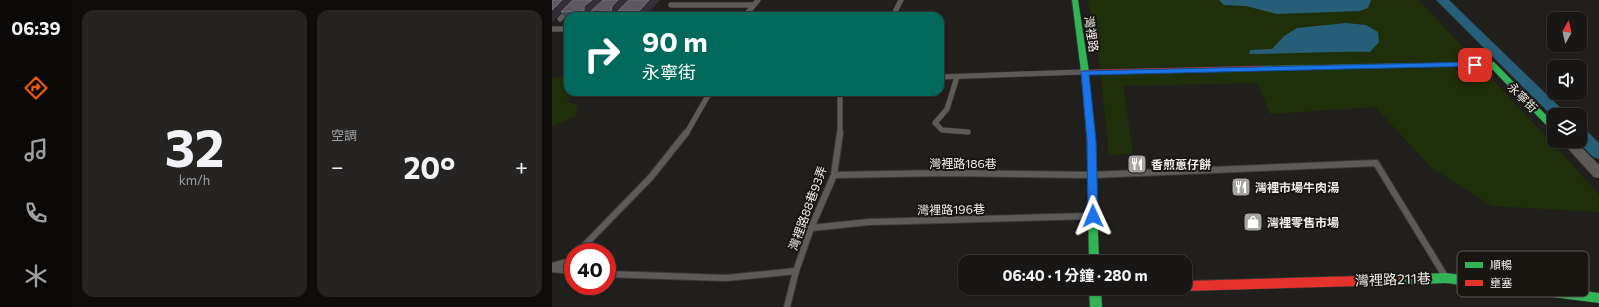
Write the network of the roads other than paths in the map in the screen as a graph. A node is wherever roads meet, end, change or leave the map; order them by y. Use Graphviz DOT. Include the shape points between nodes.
graph roads {
  1 [pos="579,0"];
  2 [pos="634,0"];
  3 [pos="675,0"];
  4 [pos="758,0"];
  5 [pos="901,0"];
  6 [pos="1075,0"];
  7 [pos="753,5"];
  8 [pos="567,12"];
  9 [pos="623,12"];
  10 [pos="748,12"];
  11 [pos="895,12"];
  12 [pos="564,15"];
  13 [pos="560,19"];
  14 [pos="552,29"];
  15 [pos="564,29"];
  16 [pos="1085,72"];
  17 [pos="944,76"];
  18 [pos="957,77"];
  19 [pos="708,96"];
  20 [pos="840,96"];
  21 [pos="1547,121"];
  22 [pos="968,132"];
  23 [pos="1574,148"];
  24 [pos="1599,173"];
  25 [pos="1092,175"];
  26 [pos="834,176"];
  27 [pos="1093,216"];
  28 [pos="811,228"];
  29 [pos="587,243"];
  30 [pos="1094,255"];
  31 [pos="564,263"];
  32 [pos="552,266"];
  33 [pos="552,269"];
  34 [pos="564,270"];
  35 [pos="796,271"];
  36 [pos="616,274"];
  37 [pos="1446,278"];
  38 [pos="1457,279"];
  39 [pos="1192,286"];
  40 [pos="1095,295"];
  41 [pos="1589,297"];
  42 [pos="1599,298"];
  43 [pos="787,307"];
  44 [pos="1096,307"];
  1 -- 8 [label="lane"];
  2 -- 9 [label="lane"];
  3 -- 7 [label="lane" via="671,5"];
  4 -- 7 [label="lane"];
  5 -- 11 [label="lane"];
  6 -- 16 [label="street, 灣裡路"];
  7 -- 10 [label="lane"];
  12 -- 13 [label="lane"];
  14 -- 15 [label="lane"];
  16 -- 18 [label="lane"];
  16 -- 21 [label="street, 永寧街" via="1491,64"];
  16 -- 25 [label="street, 灣裡路"];
  17 -- 18 [label="lane"];
  18 -- 22 [label="lane" via="947,109 935,123 942,130"];
  19 -- 29 [label="lane" via="700,114 679,144 641,188"];
  20 -- 26 [label="lane, 灣裡路88巷93弄" via="841,128"];
  23 -- 24 [label="street"];
  25 -- 26 [label="lane, 灣裡路186巷" via="944,173"];
  25 -- 27 [label="street, 灣裡路"];
  25 -- 37 [label="lane, 灣裡路186巷" via="1376,163"];
  26 -- 28 [label="lane, 灣裡路88巷93弄"];
  27 -- 28 [label="lane, 灣裡路196巷" via="868,222"];
  27 -- 30 [label="street, 灣裡路"];
  28 -- 35 [label="lane, 灣裡路88巷93弄"];
  31 -- 32 [label="lane"];
  33 -- 34 [label="lane"];
  35 -- 36 [label="lane" via="726,278"];
  35 -- 43 [label="lane, 灣裡路88巷93弄"];
  37 -- 38 [label="street, 灣裡路211巷"];
  37 -- 39 [label="street, 灣裡路211巷"];
  40 -- 44 [label="street"];
  41 -- 42 [label="street, 灣裡路211巷"];
}
